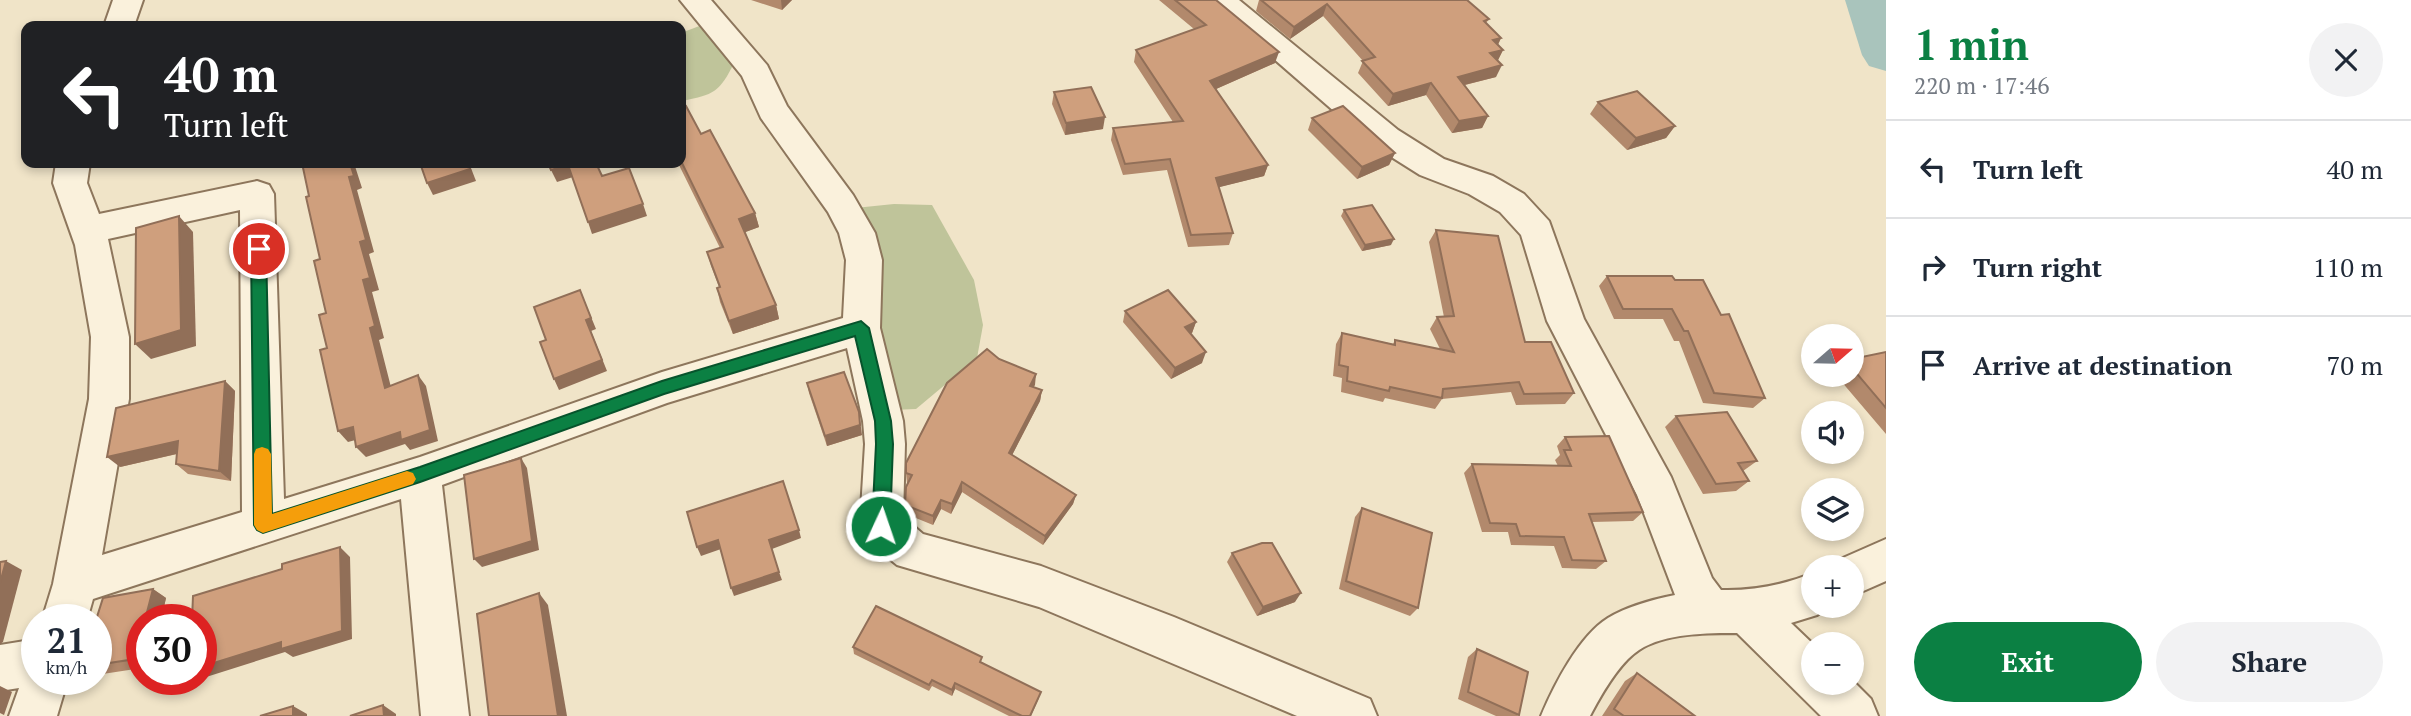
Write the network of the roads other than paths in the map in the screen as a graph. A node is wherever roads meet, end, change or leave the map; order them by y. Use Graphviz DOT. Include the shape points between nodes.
graph roads {
  1 [pos="128,0"];
  2 [pos="695,0"];
  3 [pos="1221,0"];
  4 [pos="121,21"];
  5 [pos="72,168"];
  6 [pos="87,230"];
  7 [pos="861,328"];
  8 [pos="420,475"];
  9 [pos="263,525"];
  10 [pos="1886,559"];
  11 [pos="1864,570"];
  12 [pos="1801,600"];
  13 [pos="70,602"];
  14 [pos="1728,612"];
  15 [pos="21,665"];
  16 [pos="1801,667"];
  17 [pos="0,668"];
  18 [pos="40,695"];
  19 [pos="1833,695"];
  20 [pos="33,716"];
  21 [pos="445,716"];
  22 [pos="1353,716"];
  23 [pos="1565,716"];
  24 [pos="1854,716"];
  1 -- 4 [label="street"];
  2 -- 7 [label="street" via="756,72 772,110 857,233 864,260"];
  3 -- 14 [label="street" via="1386,138 1432,167 1481,185 1512,203 1537,230 1566,321 1656,490 1695,591"];
  5 -- 6 [label="street" via="70,183"];
  6 -- 9 [label="street" via="257,194"];
  6 -- 13 [label="street" via="110,337 109,399"];
  7 -- 8 [label="street" via="662,388"];
  7 -- 22 [label="street" via="883,421 881,526 912,551 1041,587"];
  8 -- 9 [label="street"];
  8 -- 21 [label="street"];
  9 -- 13 [label="street"];
  10 -- 11 [label="street"];
  12 -- 14 [label="street"];
  14 -- 16 [label="street"];
  14 -- 23 [label="street" via="1662,619 1623,634 1587,673"];
  15 -- 17 [label="street"];
  18 -- 20 [label="street"];
  19 -- 24 [label="street"];
}
